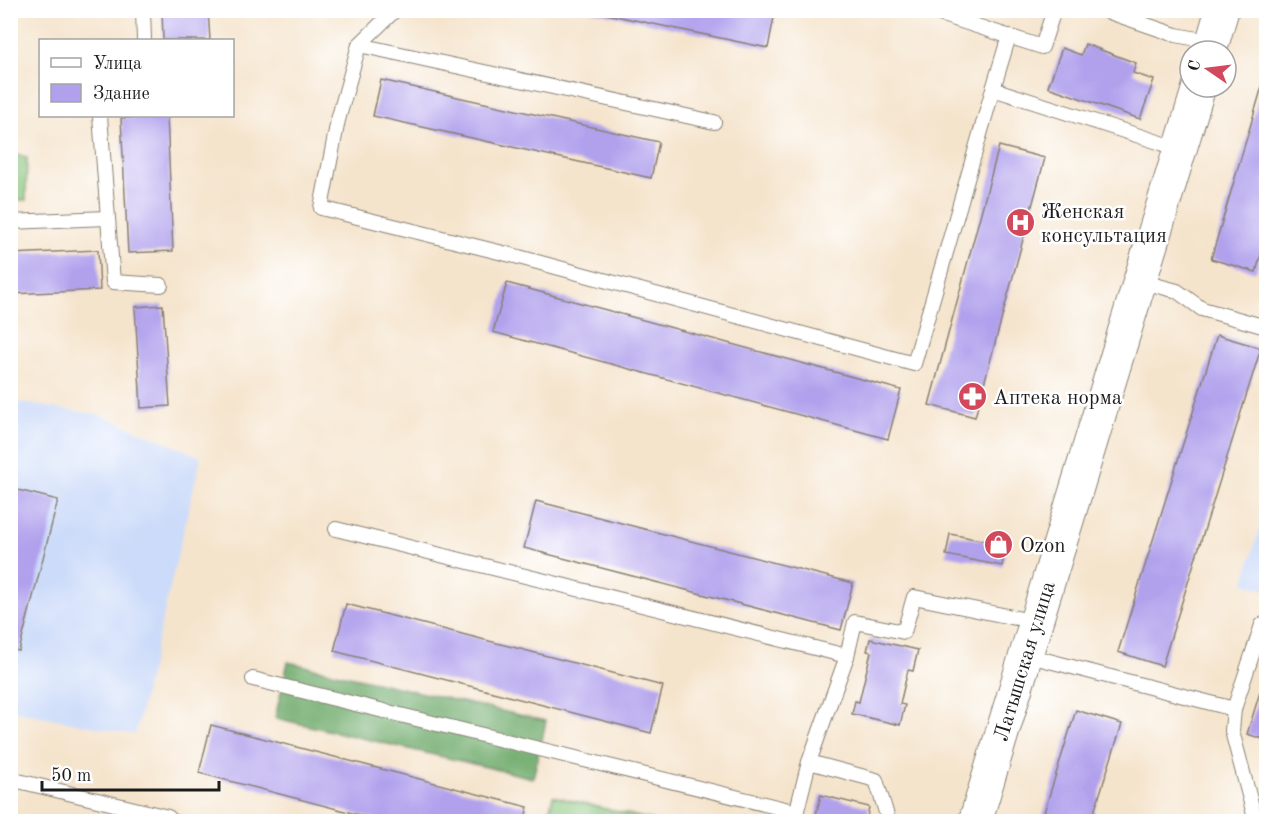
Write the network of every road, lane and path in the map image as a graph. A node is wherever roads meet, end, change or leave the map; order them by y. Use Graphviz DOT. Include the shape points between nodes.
graph roads {
  1 [pos="143,10"];
  2 [pos="395,10"];
  3 [pos="927,10"];
  4 [pos="1054,10"];
  5 [pos="1103,10"];
  6 [pos="1222,10"];
  7 [pos="1009,36"];
  8 [pos="144,39"];
  9 [pos="1188,39"];
  10 [pos="1213,39"];
  11 [pos="359,45"];
  12 [pos="993,89"];
  13 [pos="1195,99"];
  14 [pos="100,117"];
  15 [pos="714,122"];
  16 [pos="1180,149"];
  17 [pos="107,218"];
  18 [pos="10,222"];
  19 [pos="1140,281"];
  20 [pos="161,285"];
  21 [pos="1266,327"];
  22 [pos="336,529"];
  23 [pos="1036,622"];
  24 [pos="1266,623"];
  25 [pos="1026,655"];
  26 [pos="847,656"];
  27 [pos="253,679"];
  28 [pos="1234,709"];
  29 [pos="809,762"];
  30 [pos="10,779"];
  31 [pos="795,817"];
  32 [pos="172,822"];
  33 [pos="888,822"];
  34 [pos="975,822"];
  35 [pos="1256,822"];
  1 -- 8 [label="lane"];
  2 -- 11 [label="lane"];
  3 -- 7 [label="lane"];
  4 -- 7 [label="lane" via="1042,47"];
  5 -- 9 [label="lane"];
  6 -- 10 [label="street"];
  7 -- 12 [label="lane"];
  11 -- 12 [label="lane" via="338,120 321,208 914,364"];
  11 -- 15 [label="lane"];
  12 -- 16 [label="lane"];
  13 -- 16 [label="street, Латышская улица"];
  14 -- 17 [label="lane"];
  16 -- 19 [label="street, Латышская улица"];
  17 -- 18 [label="lane"];
  17 -- 20 [label="lane" via="113,282"];
  19 -- 21 [label="lane" via="1177,291 1202,309"];
  19 -- 23 [label="street, Латышская улица"];
  22 -- 26 [label="lane"];
  23 -- 25 [label="street, Латышская улица"];
  23 -- 26 [label="lane" via="914,597 904,633 855,622"];
  24 -- 28 [label="lane" via="1262,625"];
  25 -- 28 [label="lane"];
  25 -- 34 [label="street, Латышская улица"];
  26 -- 29 [label="lane"];
  27 -- 31 [label="lane"];
  28 -- 35 [label="lane" via="1232,731"];
  29 -- 31 [label="lane"];
  29 -- 33 [label="lane" via="876,780"];
  30 -- 32 [label="lane"];
}
